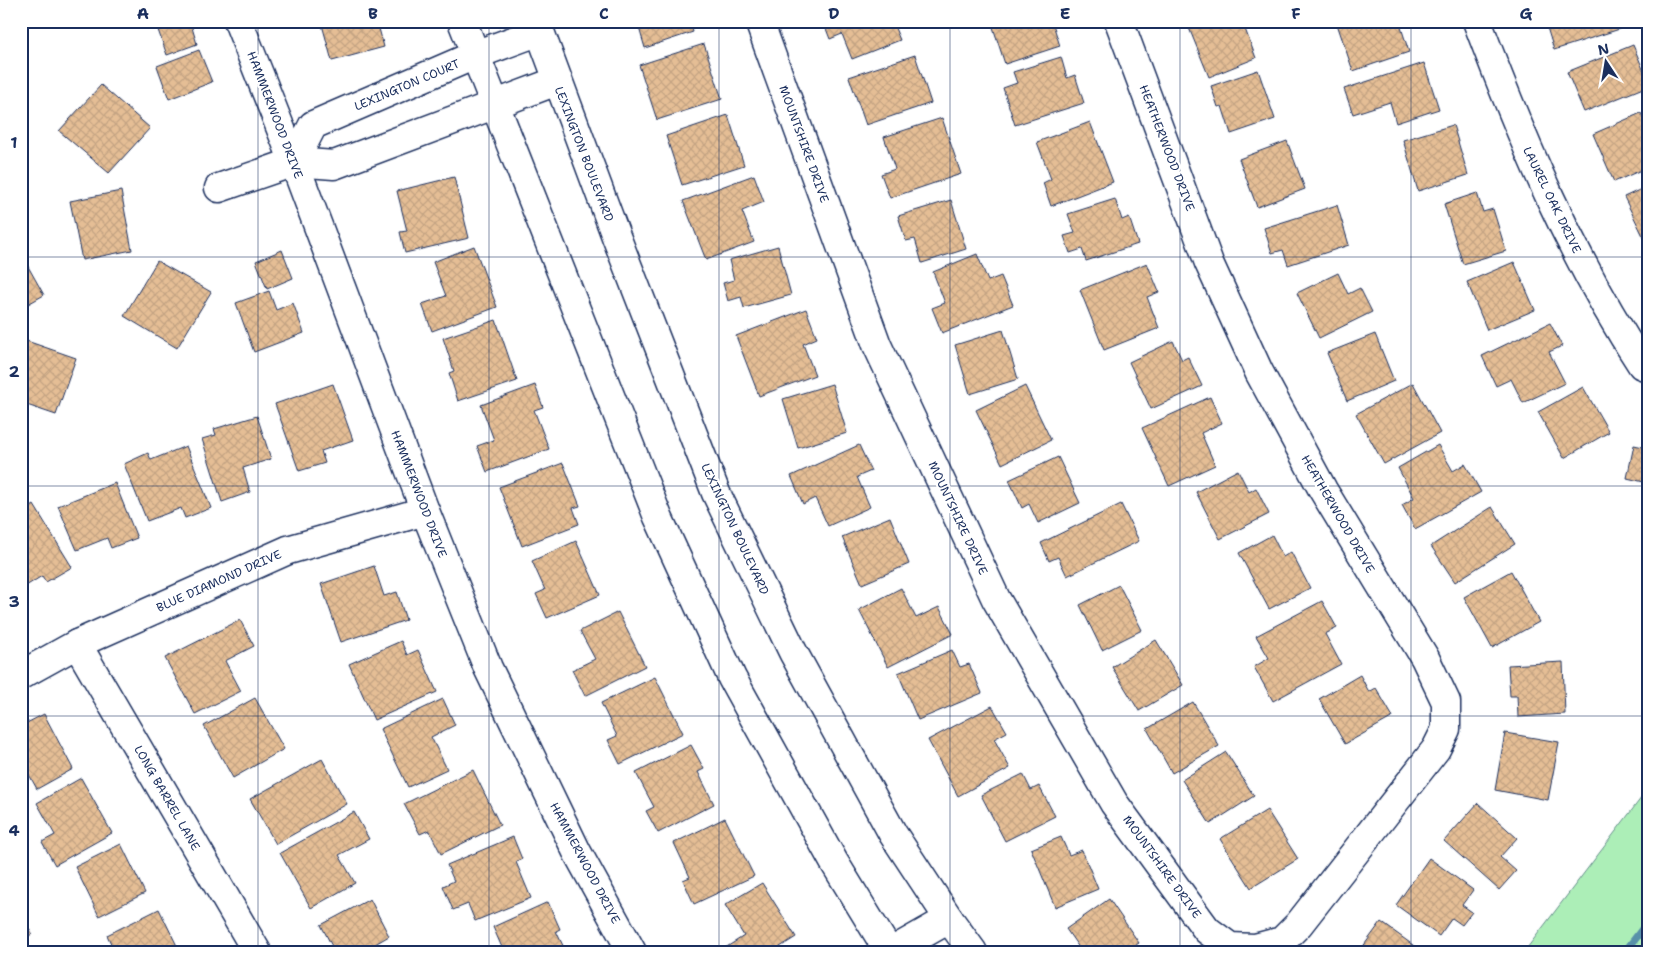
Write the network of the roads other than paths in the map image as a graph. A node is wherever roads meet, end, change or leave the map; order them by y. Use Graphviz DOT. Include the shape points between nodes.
graph roads {
  1 [pos="238,21"];
  2 [pos="462,21"];
  3 [pos="759,21"];
  4 [pos="1119,21"];
  5 [pos="1477,21"];
  6 [pos="538,26"];
  7 [pos="475,56"];
  8 [pos="557,82"];
  9 [pos="494,105"];
  10 [pos="294,162"];
  11 [pos="219,188"];
  12 [pos="1648,367"];
  13 [pos="425,511"];
  14 [pos="77,644"];
  15 [pos="21,675"];
  16 [pos="949,920"];
  17 [pos="1255,948"];
  18 [pos="257,952"];
  19 [pos="632,952"];
  20 [pos="890,952"];
  21 [pos="973,952"];
  1 -- 10 [label="street, HAMMERWOOD DRIVE"];
  2 -- 7 [label="street"];
  3 -- 17 [label="street, MOUNTSHIRE DRIVE" via="877,346 996,600 1114,803 1207,930 1230,947"];
  4 -- 17 [label="street, HEATHERWOOD DRIVE" via="1209,263 1259,372 1323,490 1425,658 1446,702 1446,729 1430,757 1299,924 1282,941"];
  5 -- 12 [label="street, LAUREL OAK DRIVE" via="1525,142 1571,241 1620,331 1642,365"];
  6 -- 7 [label="street, LEXINGTON COURT"];
  6 -- 8 [label="street, LEXINGTON BOULEVARD"];
  7 -- 9 [label="street"];
  7 -- 10 [label="street, LEXINGTON COURT" via="313,125"];
  8 -- 9 [label="street"];
  8 -- 16 [label="street, LEXINGTON BOULEVARD" via="716,494 798,660 894,834"];
  9 -- 10 [label="street" via="334,165"];
  9 -- 20 [label="street" via="658,517 732,678 834,862"];
  10 -- 11 [label="street"];
  10 -- 13 [label="street, HAMMERWOOD DRIVE"];
  13 -- 14 [label="street, BLUE DIAMOND DRIVE" via="288,550"];
  13 -- 19 [label="street, HAMMERWOOD DRIVE" via="488,668 577,852"];
  14 -- 15 [label="street, BLUE DIAMOND DRIVE"];
  14 -- 18 [label="street, LONG BARREL LANE"];
  16 -- 20 [label="street"];
  16 -- 21 [label="street, LEXINGTON BOULEVARD"];
}
